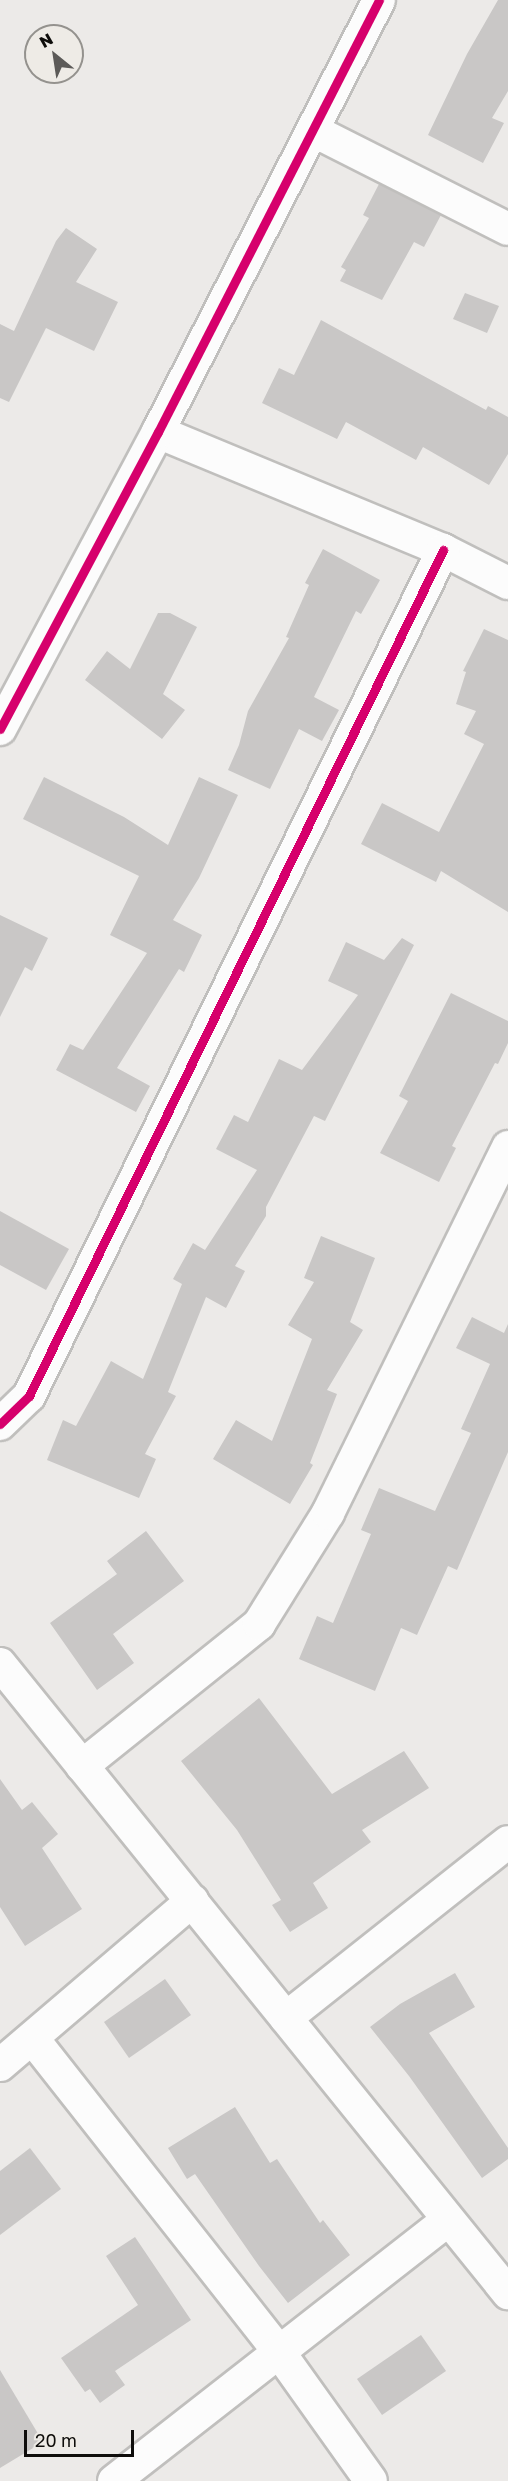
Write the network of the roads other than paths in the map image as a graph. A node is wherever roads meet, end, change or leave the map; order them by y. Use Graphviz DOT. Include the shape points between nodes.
graph roads {
  1 [pos="379,0"];
  2 [pos="314,131"];
  3 [pos="508,230"];
  4 [pos="158,432"];
  5 [pos="442,550"];
  6 [pos="508,583"];
  7 [pos="0,729"];
  8 [pos="508,1147"];
  9 [pos="0,1424"];
  10 [pos="0,1664"];
  11 [pos="82,1766"];
  12 [pos="508,1842"];
  13 [pos="192,1901"];
  14 [pos="286,2018"];
  15 [pos="33,2039"];
  16 [pos="0,2065"];
  17 [pos="448,2220"];
  18 [pos="503,2277"];
  19 [pos="279,2352"];
  20 [pos="114,2481"];
  21 [pos="371,2481"];
  1 -- 2 [label="street"];
  2 -- 3 [label="street"];
  2 -- 4 [label="street"];
  4 -- 5 [label="street"];
  4 -- 7 [label="street"];
  5 -- 6 [label="street"];
  5 -- 9 [label="street" via="29,1396"];
  8 -- 11 [label="street" via="328,1513 259,1624"];
  10 -- 11 [label="street"];
  11 -- 13 [label="street"];
  12 -- 14 [label="street"];
  13 -- 14 [label="street"];
  13 -- 15 [label="street"];
  14 -- 17 [label="street"];
  15 -- 16 [label="street"];
  15 -- 19 [label="street"];
  17 -- 18 [label="street"];
  17 -- 19 [label="street"];
  19 -- 20 [label="street"];
  19 -- 21 [label="street"];
}
